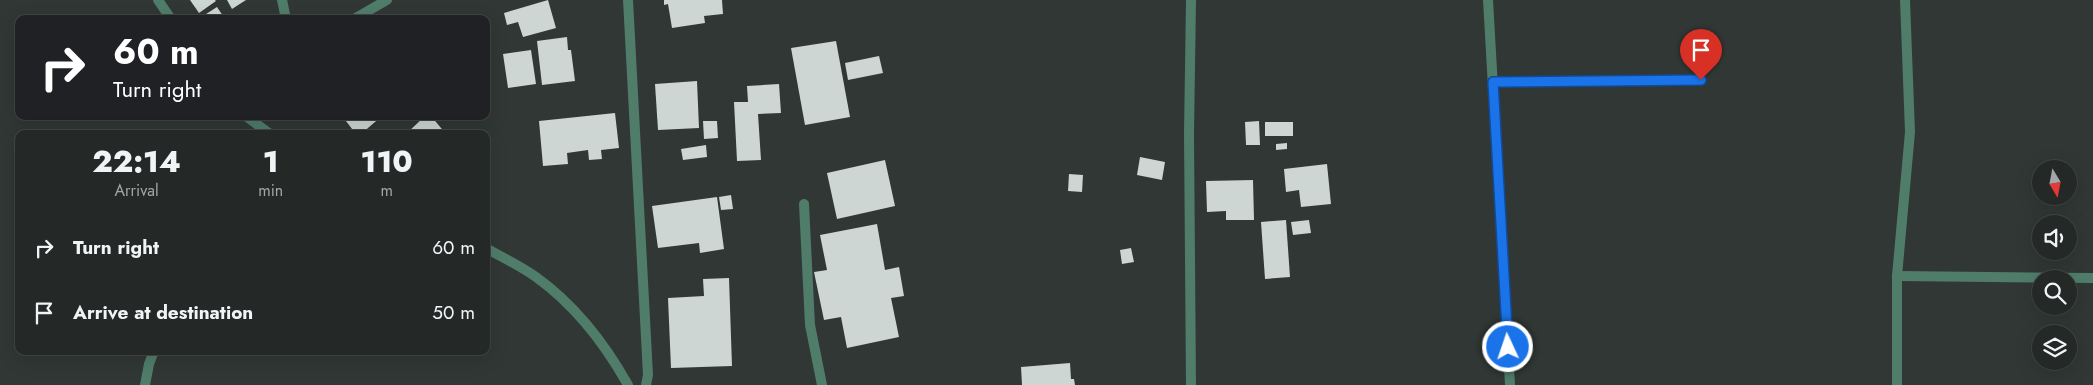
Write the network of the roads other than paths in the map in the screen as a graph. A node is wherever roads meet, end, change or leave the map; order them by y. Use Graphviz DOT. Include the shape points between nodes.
graph roads {
  1 [pos="158,0"];
  2 [pos="282,0"];
  3 [pos="387,0"];
  4 [pos="628,0"];
  5 [pos="1191,0"];
  6 [pos="1488,0"];
  7 [pos="1905,0"];
  8 [pos="168,15"];
  9 [pos="285,15"];
  10 [pos="361,15"];
  11 [pos="1701,80"];
  12 [pos="1493,82"];
  13 [pos="251,120"];
  14 [pos="265,130"];
  15 [pos="804,204"];
  16 [pos="490,250"];
  17 [pos="1897,276"];
  18 [pos="2093,278"];
  19 [pos="152,355"];
  20 [pos="145,385"];
  21 [pos="628,385"];
  22 [pos="646,385"];
  23 [pos="822,385"];
  24 [pos="1191,385"];
  25 [pos="1510,385"];
  26 [pos="1897,385"];
  1 -- 8 [label="street"];
  2 -- 9 [label="street"];
  3 -- 10 [label="street"];
  4 -- 22 [label="street"];
  5 -- 24 [label="street" via="1188,144"];
  6 -- 12 [label="street"];
  7 -- 17 [label="street" via="1910,132"];
  11 -- 12 [label="street"];
  12 -- 25 [label="street"];
  13 -- 14 [label="street"];
  15 -- 23 [label="street" via="810,325"];
  16 -- 21 [label="street" via="536,277 570,307 609,351"];
  17 -- 18 [label="street"];
  17 -- 26 [label="street"];
  19 -- 20 [label="street"];
}
